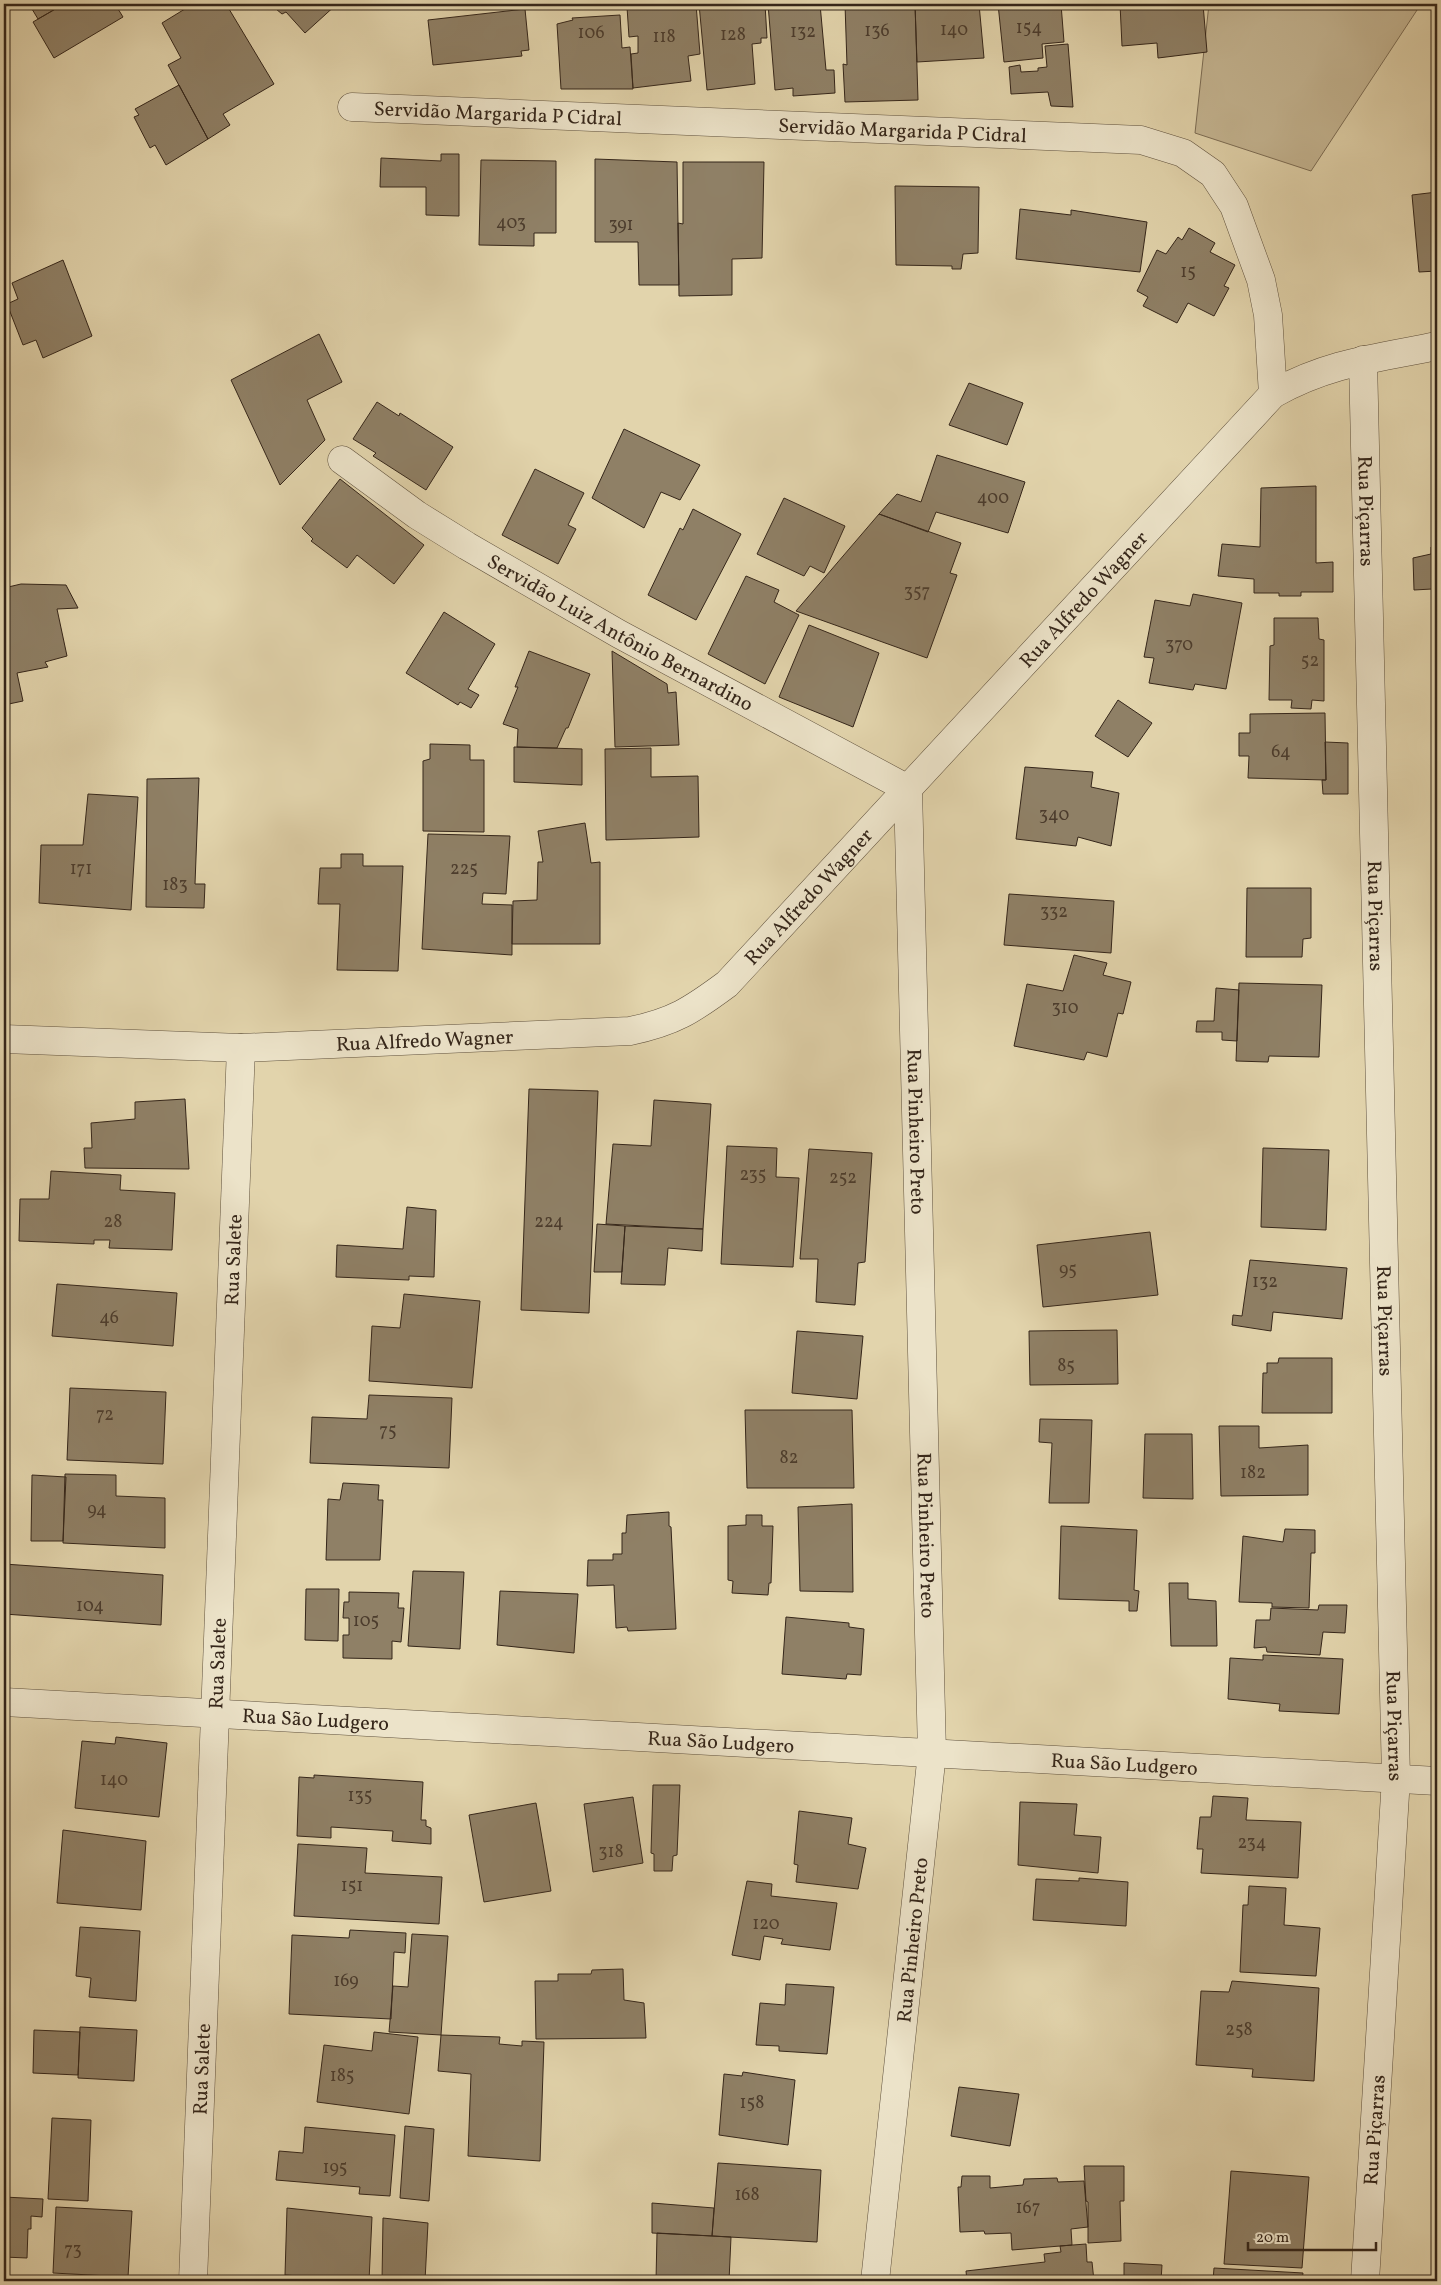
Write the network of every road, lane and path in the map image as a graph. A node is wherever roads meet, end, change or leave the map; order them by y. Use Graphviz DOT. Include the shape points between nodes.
graph roads {
  1 [pos="352,107"];
  2 [pos="1437,346"];
  3 [pos="1363,360"];
  4 [pos="1273,394"];
  5 [pos="342,460"];
  6 [pos="908,789"];
  7 [pos="4,1039"];
  8 [pos="242,1048"];
  9 [pos="4,1702"];
  10 [pos="216,1713"];
  11 [pos="932,1753"];
  12 [pos="1396,1778"];
  13 [pos="1437,1781"];
  14 [pos="193,2281"];
  15 [pos="875,2281"];
  16 [pos="1365,2281"];
  1 -- 4 [label="street, Servidão Margarida P Cidral" via="1142,140 1183,153 1212,174 1234,206 1261,280 1268,315"];
  2 -- 3 [label="street, Rua Alfredo Wagner"];
  3 -- 4 [label="street, Rua Alfredo Wagner" via="1327,368"];
  3 -- 12 [label="street, Rua Piçarras"];
  4 -- 6 [label="street, Rua Alfredo Wagner"];
  5 -- 6 [label="street, Servidão Luiz Antônio Bernardino" via="417,515 492,561 619,634"];
  6 -- 8 [label="street, Rua Alfredo Wagner" via="727,984 694,1008 660,1025 630,1031"];
  6 -- 11 [label="street, Rua Pinheiro Preto"];
  7 -- 8 [label="street, Rua Alfredo Wagner"];
  8 -- 10 [label="street, Rua Salete"];
  9 -- 10 [label="street, Rua São Ludgero"];
  10 -- 11 [label="street, Rua São Ludgero"];
  10 -- 14 [label="street, Rua Salete"];
  11 -- 12 [label="street, Rua São Ludgero"];
  11 -- 15 [label="street, Rua Pinheiro Preto"];
  12 -- 13 [label="street, Rua São Ludgero"];
  12 -- 16 [label="street, Rua Piçarras"];
}
